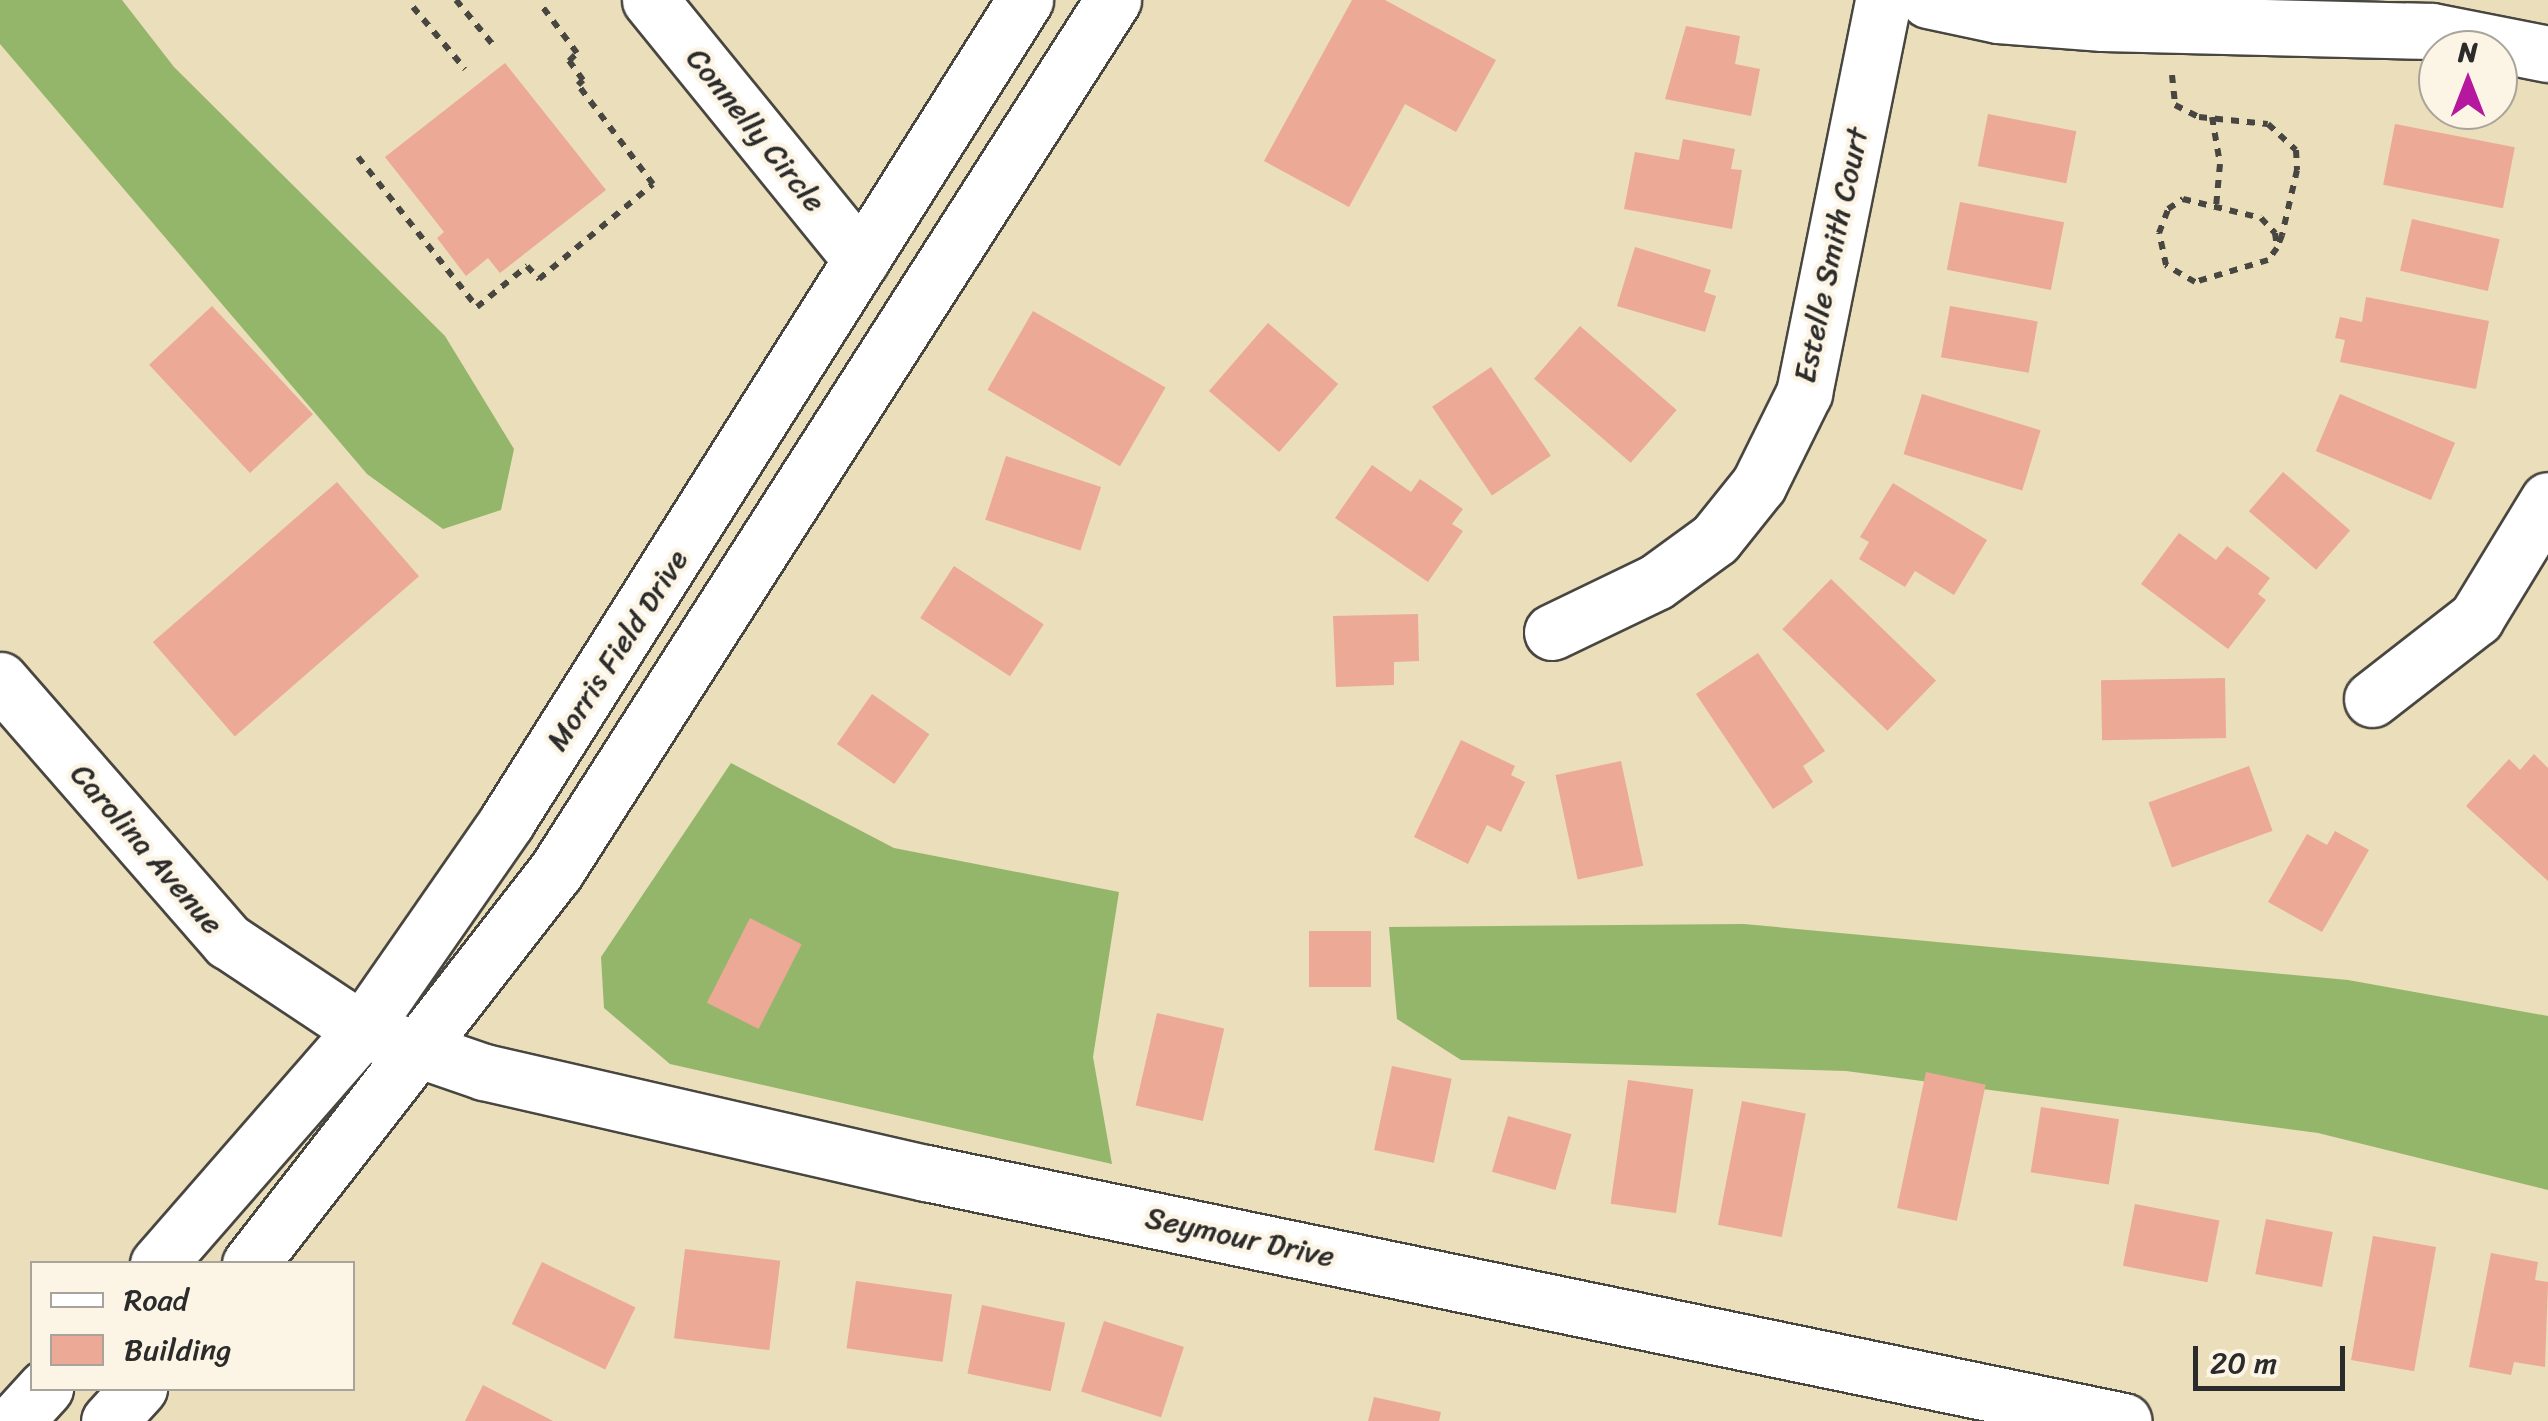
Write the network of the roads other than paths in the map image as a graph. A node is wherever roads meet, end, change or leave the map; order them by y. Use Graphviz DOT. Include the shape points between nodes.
graph roads {
  1 [pos="650,0"];
  2 [pos="1025,0"];
  3 [pos="1114,0"];
  4 [pos="1883,0"];
  5 [pos="1928,0"];
  6 [pos="2548,54"];
  7 [pos="861,260"];
  8 [pos="2548,500"];
  9 [pos="1552,632"];
  10 [pos="0,680"];
  11 [pos="2372,699"];
  12 [pos="362,1030"];
  13 [pos="422,1050"];
  14 [pos="161,1261"];
  15 [pos="252,1261"];
  16 [pos="42,1391"];
  17 [pos="135,1391"];
  18 [pos="1932,1401"];
  19 [pos="15,1421"];
  20 [pos="110,1421"];
  21 [pos="2124,1421"];
  1 -- 7 [label="street, Connelly Circle"];
  2 -- 7 [label="street, Morris Field Drive"];
  3 -- 13 [label="street" via="724,617 556,871"];
  4 -- 9 [label="street, Estelle Smith Court" via="1804,394 1759,484 1715,539 1656,582"];
  5 -- 6 [label="street" via="1998,15 2103,23 2432,31"];
  7 -- 12 [label="street, Morris Field Drive" via="636,623"];
  8 -- 11 [label="street" via="2476,618"];
  10 -- 12 [label="street, Carolina Avenue" via="228,941"];
  12 -- 13 [label="street, Seymour Drive"];
  12 -- 14 [label="street, Morris Field Drive"];
  13 -- 15 [label="street"];
  13 -- 18 [label="street, Seymour Drive" via="555,1092"];
  16 -- 19 [label="street"];
  17 -- 20 [label="street"];
  18 -- 21 [label="street, Seymour Drive"];
}
